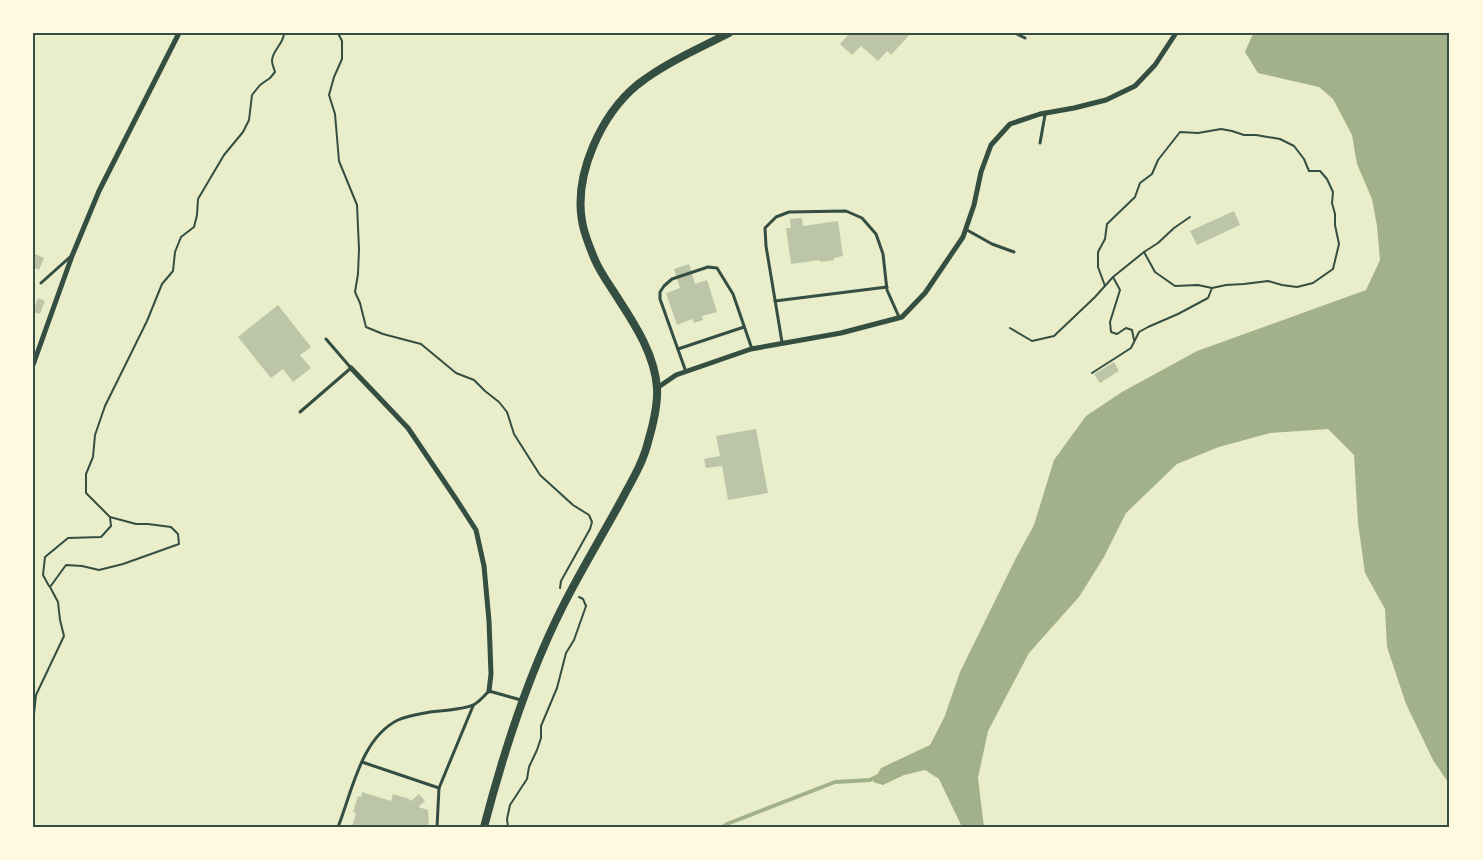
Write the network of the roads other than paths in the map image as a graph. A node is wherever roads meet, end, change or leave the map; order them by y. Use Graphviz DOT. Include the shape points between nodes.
graph roads {
  1 [pos="179,33"];
  2 [pos="729,33"];
  3 [pos="1015,33"];
  4 [pos="1176,33"];
  5 [pos="1025,38"];
  6 [pos="1045,113"];
  7 [pos="1040,143"];
  8 [pos="965,229"];
  9 [pos="1014,252"];
  10 [pos="72,256"];
  11 [pos="41,283"];
  12 [pos="887,286"];
  13 [pos="775,301"];
  14 [pos="899,317"];
  15 [pos="744,327"];
  16 [pos="326,339"];
  17 [pos="783,344"];
  18 [pos="678,349"];
  19 [pos="752,349"];
  20 [pos="33,365"];
  21 [pos="351,368"];
  22 [pos="686,372"];
  23 [pos="657,388"];
  24 [pos="300,412"];
  25 [pos="489,692"];
  26 [pos="523,700"];
  27 [pos="473,706"];
  28 [pos="362,762"];
  29 [pos="440,788"];
  30 [pos="338,827"];
  31 [pos="437,827"];
  32 [pos="484,827"];
  1 -- 10 [label="street" via="119,149"];
  2 -- 23 [label="main road" via="671,62 636,86 614,109 586,164 582,193 586,236 596,262 645,345"];
  3 -- 5 [label="lane"];
  4 -- 6 [label="street" via="1135,86 1106,100"];
  6 -- 7 [label="lane"];
  6 -- 8 [label="street" via="1010,124 991,145"];
  8 -- 9 [label="lane"];
  8 -- 14 [label="street" via="925,293"];
  10 -- 11 [label="lane"];
  10 -- 20 [label="street"];
  12 -- 13 [label="lane"];
  12 -- 13 [label="lane" via="880,244 862,218 846,211 789,212 776,217 765,228"];
  12 -- 14 [label="lane"];
  13 -- 17 [label="lane"];
  14 -- 17 [label="street"];
  15 -- 18 [label="lane"];
  15 -- 18 [label="lane" via="726,281 717,268 708,267 672,279 660,292"];
  15 -- 19 [label="lane"];
  16 -- 21 [label="lane"];
  17 -- 19 [label="street"];
  18 -- 22 [label="lane"];
  19 -- 22 [label="street"];
  21 -- 24 [label="lane"];
  21 -- 25 [label="street" via="408,428 476,530 489,621"];
  22 -- 23 [label="street"];
  23 -- 26 [label="main road" via="647,448 563,606"];
  25 -- 26 [label="lane"];
  25 -- 27 [label="lane"];
  26 -- 32 [label="main road"];
  27 -- 28 [label="lane" via="399,720 383,730"];
  27 -- 29 [label="lane"];
  28 -- 29 [label="lane"];
  28 -- 30 [label="lane"];
  29 -- 31 [label="lane"];
}
